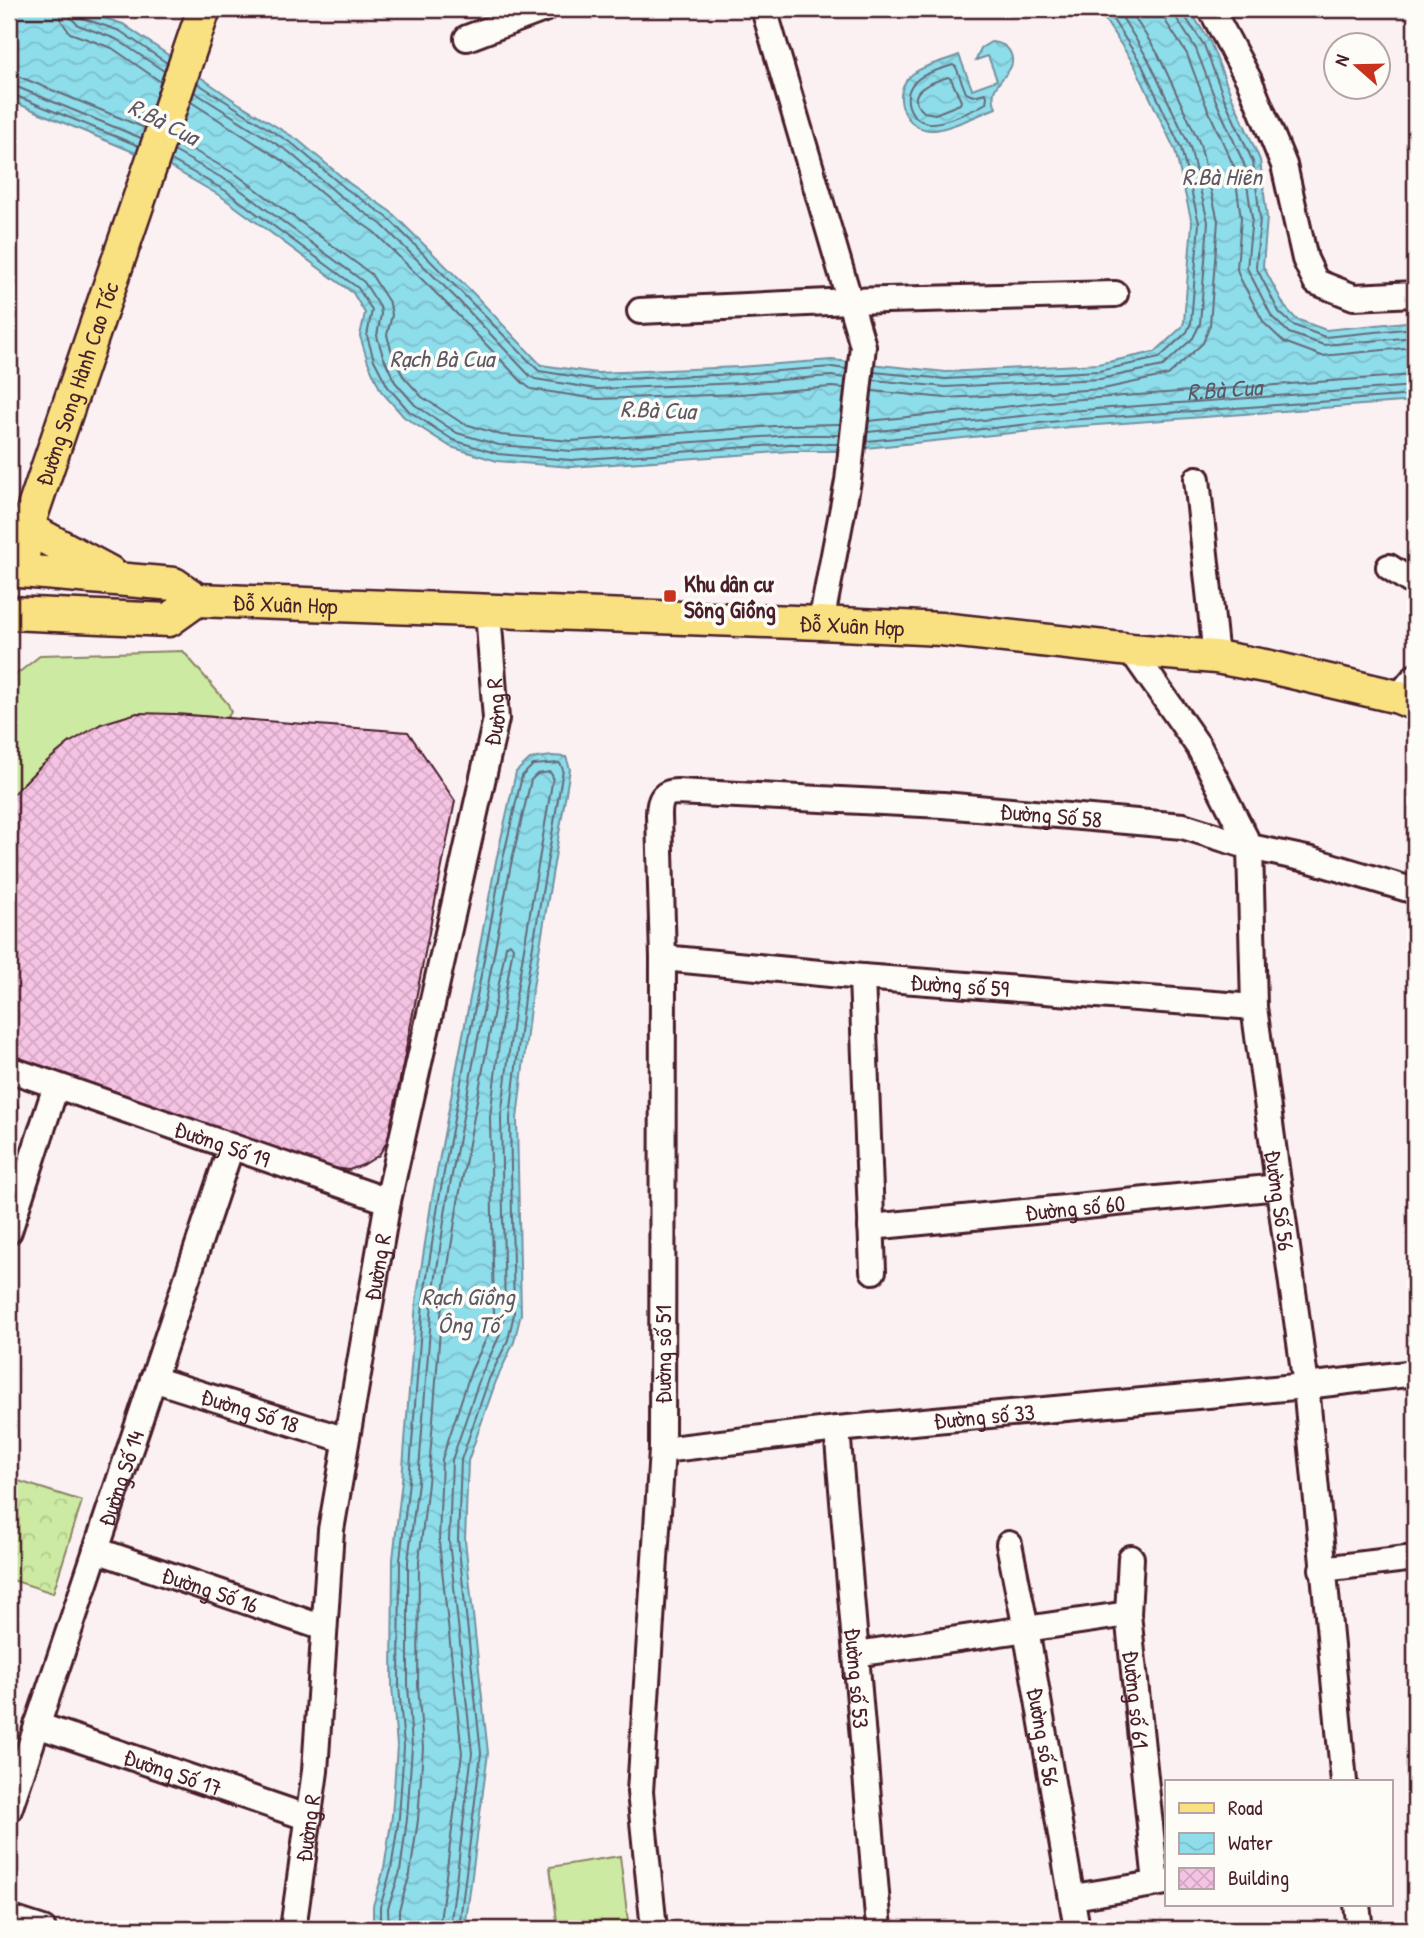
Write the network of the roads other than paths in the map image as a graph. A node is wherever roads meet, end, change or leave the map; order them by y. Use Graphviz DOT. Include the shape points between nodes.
graph roads {
  1 [pos="204,9"];
  2 [pos="544,9"];
  3 [pos="764,9"];
  4 [pos="1211,9"];
  5 [pos="467,38"];
  6 [pos="1115,294"];
  7 [pos="1415,294"];
  8 [pos="849,300"];
  9 [pos="639,311"];
  10 [pos="1197,479"];
  11 [pos="18,527"];
  12 [pos="1389,567"];
  13 [pos="15,571"];
  14 [pos="119,578"];
  15 [pos="1415,584"];
  16 [pos="197,600"];
  17 [pos="488,611"];
  18 [pos="20,613"];
  19 [pos="821,623"];
  20 [pos="9,640"];
  21 [pos="1132,650"];
  22 [pos="1216,657"];
  23 [pos="1409,693"];
  24 [pos="677,792"];
  25 [pos="1250,847"];
  26 [pos="1415,891"];
  27 [pos="663,958"];
  28 [pos="862,977"];
  29 [pos="1254,1007"];
  30 [pos="9,1069"];
  31 [pos="56,1086"];
  32 [pos="231,1146"];
  33 [pos="1279,1187"];
  34 [pos="388,1200"];
  35 [pos="871,1227"];
  36 [pos="9,1231"];
  37 [pos="873,1271"];
  38 [pos="1415,1373"];
  39 [pos="153,1379"];
  40 [pos="1306,1386"];
  41 [pos="837,1429"];
  42 [pos="346,1440"];
  43 [pos="662,1450"];
  44 [pos="1009,1544"];
  45 [pos="96,1550"];
  46 [pos="1130,1558"];
  47 [pos="1415,1558"];
  48 [pos="1322,1569"];
  49 [pos="1128,1614"];
  50 [pos="324,1628"];
  51 [pos="1026,1629"];
  52 [pos="856,1654"];
  53 [pos="37,1725"];
  54 [pos="1343,1780"];
  55 [pos="9,1810"];
  56 [pos="309,1818"];
  57 [pos="1161,1883"];
  58 [pos="1073,1897"];
  59 [pos="1357,1906"];
  60 [pos="9,1918"];
  61 [pos="43,1929"];
  62 [pos="293,1929"];
  63 [pos="654,1929"];
  64 [pos="879,1929"];
  65 [pos="1077,1929"];
  66 [pos="1360,1929"];
  1 -- 11 [label="main road, Đường Song Hành Cao Tốc"];
  2 -- 5 [label="street"];
  3 -- 8 [label="street"];
  4 -- 7 [label="street" via="1249,80 1284,165 1305,259 1316,282 1354,297"];
  6 -- 8 [label="street"];
  8 -- 9 [label="street"];
  8 -- 19 [label="street" via="863,346 848,481"];
  10 -- 22 [label="street"];
  11 -- 13 [label="main road, Đường Song Hành Cao Tốc"];
  11 -- 14 [label="main road"];
  12 -- 15 [label="street"];
  13 -- 14 [label="main road, Đỗ Xuân Hợp"];
  14 -- 16 [label="main road, Đỗ Xuân Hợp" via="174,584"];
  16 -- 17 [label="main road, Đỗ Xuân Hợp"];
  16 -- 18 [label="main road" via="169,620"];
  17 -- 19 [label="main road, Đỗ Xuân Hợp"];
  17 -- 34 [label="street, Đường R" via="496,719"];
  18 -- 20 [label="main road"];
  19 -- 21 [label="main road, Đỗ Xuân Hợp" via="941,629"];
  21 -- 22 [label="main road, Đỗ Xuân Hợp"];
  21 -- 25 [label="street, Đường Số 56" via="1199,747"];
  22 -- 23 [label="main road, Đỗ Xuân Hợp"];
  24 -- 25 [label="street, Đường Số 58" via="943,804 1183,826"];
  24 -- 27 [label="street, Đường số 51" via="669,792 659,804"];
  25 -- 26 [label="street, Đường Số 58"];
  25 -- 29 [label="street, Đường Số 56"];
  27 -- 28 [label="street, Đường số 59"];
  27 -- 43 [label="street, Đường số 51"];
  28 -- 29 [label="street, Đường số 59"];
  28 -- 35 [label="street"];
  29 -- 33 [label="street, Đường Số 56"];
  30 -- 31 [label="street, Đường Số 19"];
  31 -- 32 [label="street, Đường Số 19"];
  31 -- 36 [label="street"];
  32 -- 34 [label="street, Đường Số 19"];
  32 -- 39 [label="street, Đường Số 14"];
  33 -- 35 [label="street, Đường số 60"];
  33 -- 40 [label="street, Đường Số 56"];
  34 -- 42 [label="street, Đường R"];
  35 -- 37 [label="street"];
  38 -- 40 [label="street"];
  39 -- 42 [label="street, Đường Số 18"];
  39 -- 45 [label="street, Đường Số 14"];
  40 -- 41 [label="street, Đường số 33"];
  40 -- 48 [label="street, Đường Số 56"];
  41 -- 43 [label="street, Đường số 33"];
  41 -- 52 [label="street, Đường số 53"];
  42 -- 50 [label="street, Đường R" via="331,1530"];
  43 -- 63 [label="street, Đường số 51" via="640,1792"];
  44 -- 51 [label="street, Đường số 56"];
  45 -- 50 [label="street, Đường Số 16"];
  45 -- 53 [label="street, Đường Số 14"];
  46 -- 49 [label="street, Đường số 61"];
  47 -- 48 [label="street"];
  48 -- 54 [label="street, Đường Số 56"];
  49 -- 51 [label="street"];
  49 -- 57 [label="street, Đường số 61"];
  50 -- 56 [label="street, Đường R"];
  51 -- 52 [label="street"];
  51 -- 58 [label="street, Đường số 56"];
  52 -- 64 [label="street, Đường số 53"];
  53 -- 55 [label="street, Đường Số 14"];
  53 -- 56 [label="street, Đường Số 17"];
  56 -- 62 [label="street, Đường R"];
  57 -- 58 [label="street, Đường số 61"];
  58 -- 65 [label="street, Đường số 56"];
  59 -- 66 [label="street"];
  60 -- 61 [label="street"];
}
